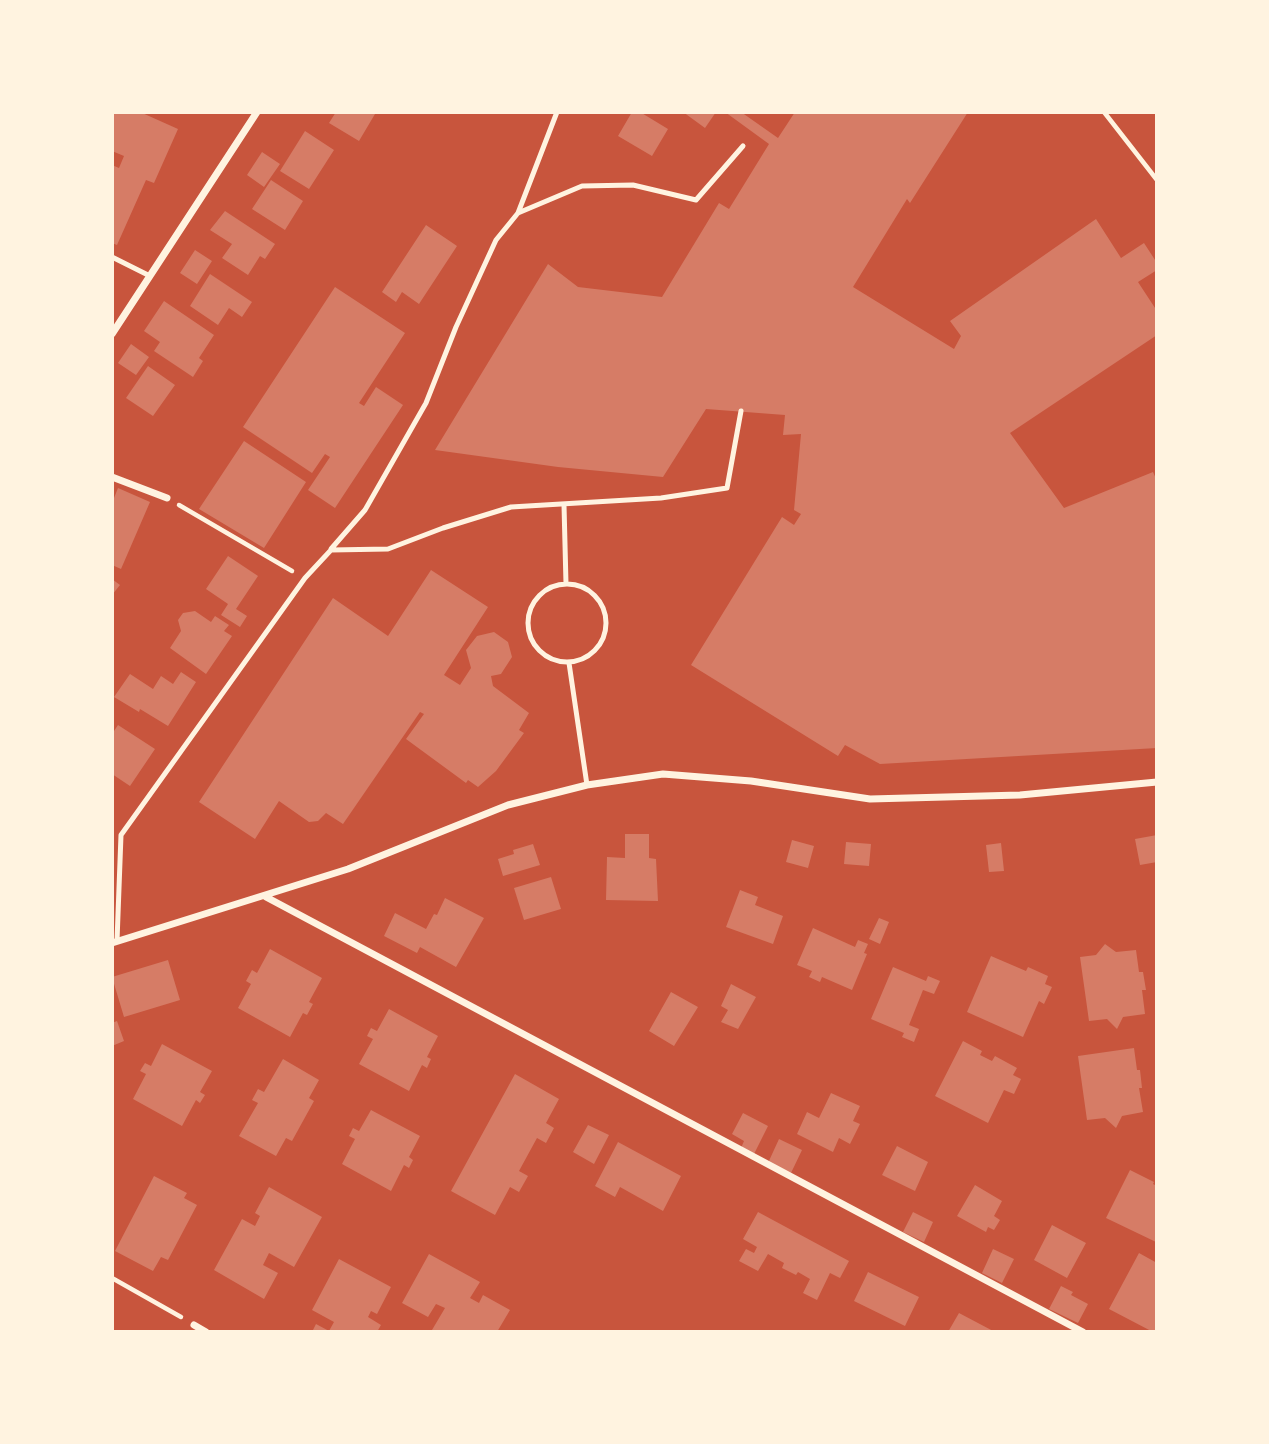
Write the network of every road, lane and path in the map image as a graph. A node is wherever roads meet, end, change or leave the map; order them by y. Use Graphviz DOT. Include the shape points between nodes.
graph roads {
  1 [pos="257,112"];
  2 [pos="557,112"];
  3 [pos="1104,112"];
  4 [pos="743,146"];
  5 [pos="1157,180"];
  6 [pos="517,213"];
  7 [pos="112,257"];
  8 [pos="150,276"];
  9 [pos="112,334"];
  10 [pos="741,411"];
  11 [pos="112,477"];
  12 [pos="167,498"];
  13 [pos="564,505"];
  14 [pos="331,550"];
  15 [pos="305,578"];
  16 [pos="566,584"];
  17 [pos="569,663"];
  18 [pos="1157,782"];
  19 [pos="587,785"];
  20 [pos="266,897"];
  21 [pos="115,942"];
  22 [pos="112,1279"];
  23 [pos="194,1325"];
  24 [pos="206,1332"];
  25 [pos="1083,1332"];
  1 -- 8 [label="street"];
  2 -- 6 [label="lane"];
  3 -- 5 [label="path"];
  4 -- 6 [label="lane" via="696,200 633,185 582,186"];
  6 -- 14 [label="lane" via="496,240 426,403 365,510"];
  7 -- 8 [label="lane"];
  8 -- 9 [label="street"];
  10 -- 13 [label="lane" via="727,488"];
  11 -- 12 [label="street"];
  12 -- 15 [label="path"];
  13 -- 14 [label="lane" via="511,507 388,549"];
  13 -- 16 [label="lane"];
  14 -- 15 [label="lane"];
  15 -- 21 [label="lane" via="121,835"];
  16 -- 17 [label="lane" via="596,596 606,618 603,640 591,655"];
  16 -- 17 [label="lane" via="539,596 529,612 528,629 540,652"];
  17 -- 19 [label="lane"];
  18 -- 19 [label="street" via="1020,795 870,799 751,781 663,774"];
  19 -- 20 [label="street" via="508,805"];
  20 -- 21 [label="street"];
  20 -- 25 [label="street"];
  22 -- 23 [label="path"];
  23 -- 24 [label="street"];
}
